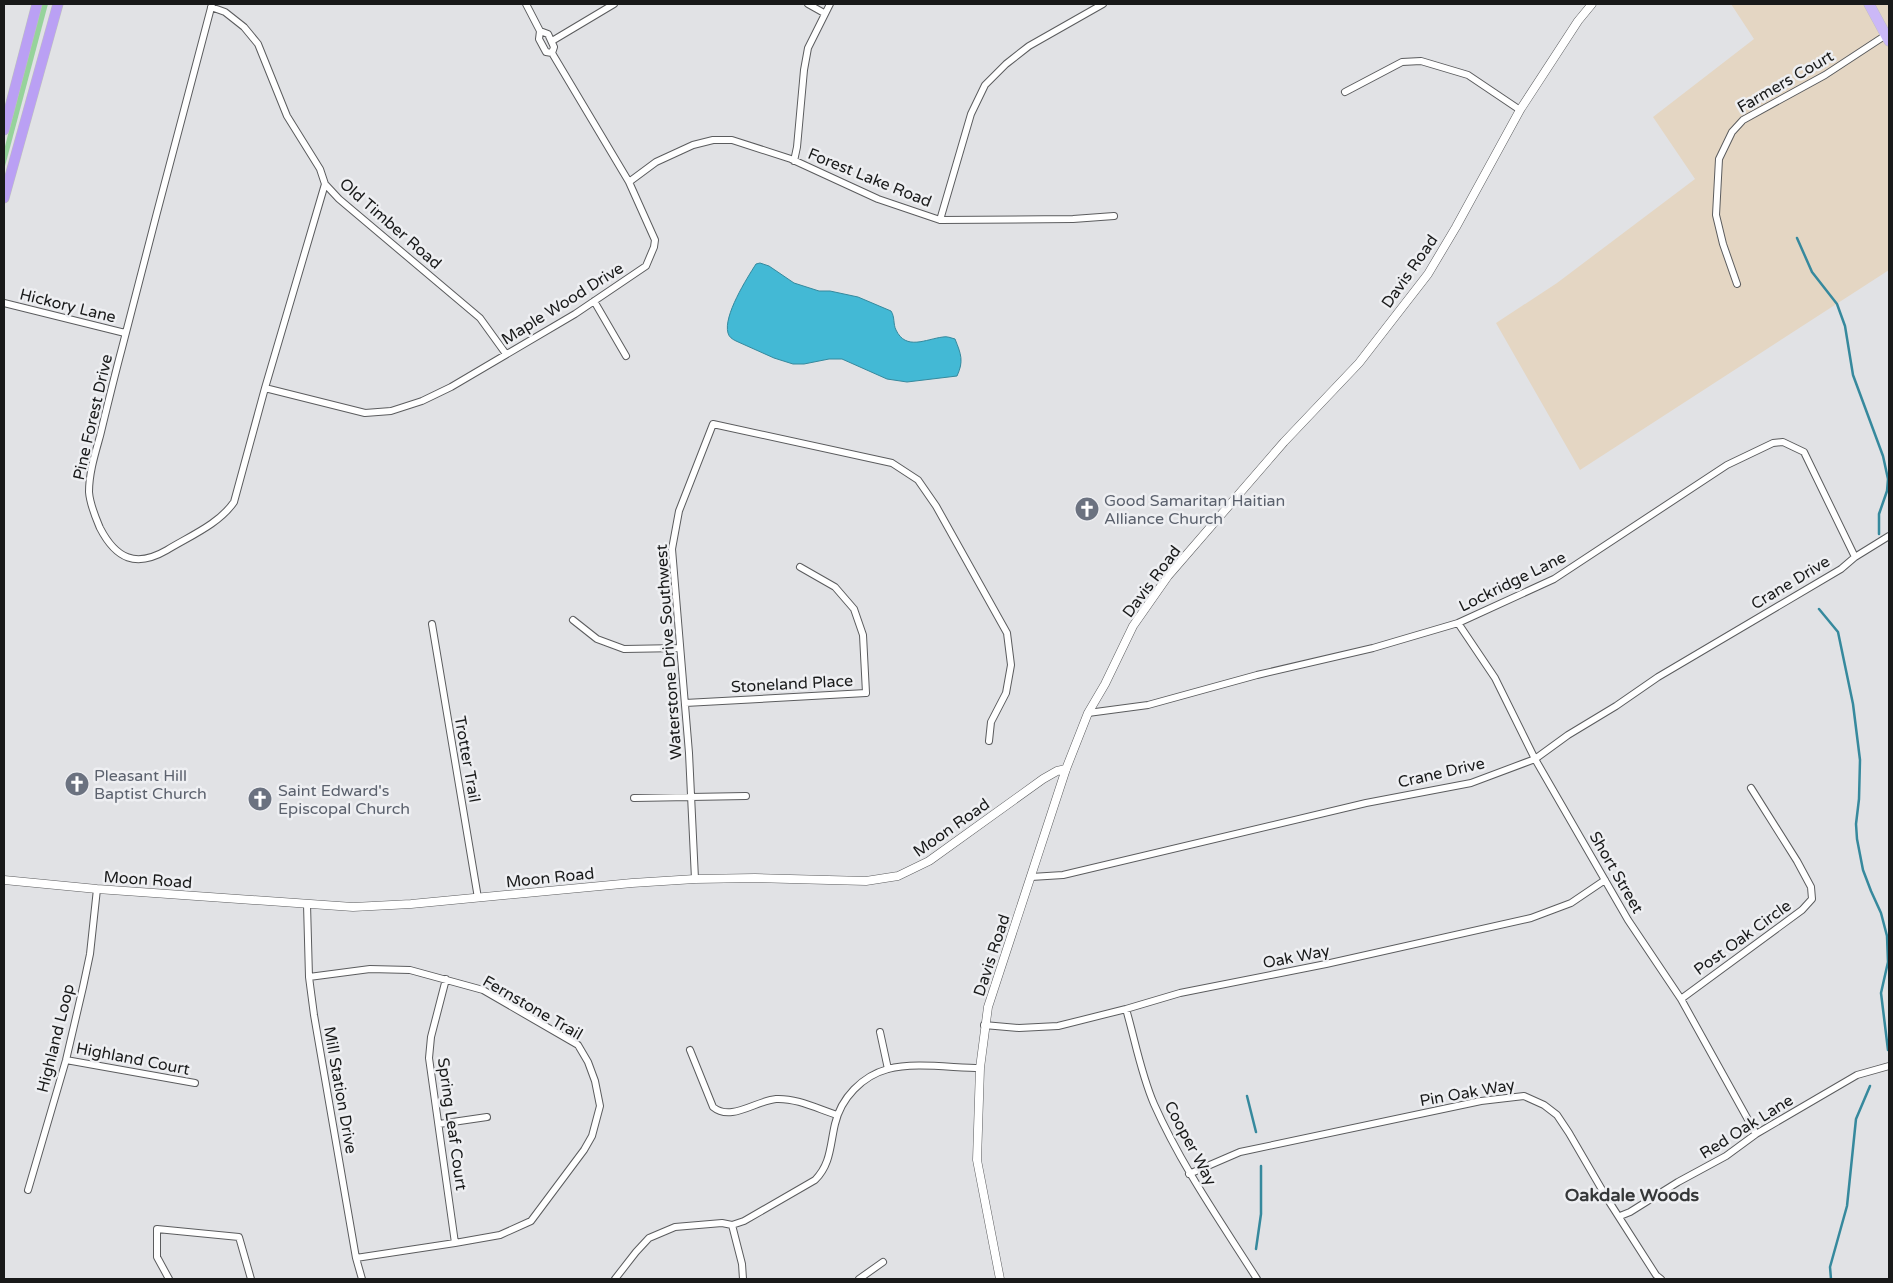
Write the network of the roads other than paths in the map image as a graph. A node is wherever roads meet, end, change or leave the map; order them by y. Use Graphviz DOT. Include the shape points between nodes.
graph roads {
  1 [pos="37,4"];
  2 [pos="58,4"];
  3 [pos="526,4"];
  4 [pos="614,4"];
  5 [pos="808,4"];
  6 [pos="830,4"];
  7 [pos="1103,4"];
  8 [pos="1592,4"];
  9 [pos="1868,4"];
  10 [pos="211,5"];
  11 [pos="824,13"];
  12 [pos="540,31"];
  13 [pos="1888,38"];
  14 [pos="552,41"];
  15 [pos="552,53"];
  16 [pos="1345,92"];
  17 [pos="1520,110"];
  18 [pos="4,130"];
  19 [pos="794,161"];
  20 [pos="629,182"];
  21 [pos="325,184"];
  22 [pos="4,198"];
  23 [pos="1114,216"];
  24 [pos="940,220"];
  25 [pos="1737,284"];
  26 [pos="594,301"];
  27 [pos="4,303"];
  28 [pos="126,334"];
  29 [pos="506,354"];
  30 [pos="626,356"];
  31 [pos="265,388"];
  32 [pos="1889,536"];
  33 [pos="1856,557"];
  34 [pos="800,567"];
  35 [pos="573,620"];
  36 [pos="1458,623"];
  37 [pos="432,624"];
  38 [pos="680,648"];
  39 [pos="685,704"];
  40 [pos="1088,713"];
  41 [pos="989,741"];
  42 [pos="1535,759"];
  43 [pos="1066,769"];
  44 [pos="1751,788"];
  45 [pos="746,796"];
  46 [pos="691,797"];
  47 [pos="634,798"];
  48 [pos="1031,877"];
  49 [pos="695,879"];
  50 [pos="4,880"];
  51 [pos="1605,880"];
  52 [pos="97,889"];
  53 [pos="478,898"];
  54 [pos="307,904"];
  55 [pos="309,977"];
  56 [pos="446,979"];
  57 [pos="1681,999"];
  58 [pos="1126,1009"];
  59 [pos="984,1025"];
  60 [pos="880,1032"];
  61 [pos="690,1050"];
  62 [pos="66,1060"];
  63 [pos="1889,1066"];
  64 [pos="980,1068"];
  65 [pos="888,1069"];
  66 [pos="195,1084"];
  67 [pos="487,1116"];
  68 [pos="837,1116"];
  69 [pos="439,1124"];
  70 [pos="1756,1134"];
  71 [pos="1189,1174"];
  72 [pos="28,1190"];
  73 [pos="1620,1216"];
  74 [pos="732,1224"];
  75 [pos="455,1244"];
  76 [pos="356,1258"];
  77 [pos="883,1262"];
  78 [pos="169,1279"];
  79 [pos="251,1279"];
  80 [pos="362,1279"];
  81 [pos="615,1279"];
  82 [pos="743,1279"];
  83 [pos="859,1279"];
  84 [pos="1000,1279"];
  85 [pos="1257,1279"];
  86 [pos="1661,1279"];
  1 -- 18 [label="highway"];
  2 -- 22 [label="highway"];
  3 -- 12 [label="street, Maple Wood Drive"];
  4 -- 14 [label="street"];
  5 -- 11 [label="street"];
  6 -- 11 [label="street"];
  7 -- 24 [label="street" via="1029,46 986,85 971,114"];
  8 -- 17 [label="street, Davis Road"];
  9 -- 13 [label="main road"];
  10 -- 21 [label="street, Old Timber Road" via="244,27 258,44 287,116 320,169"];
  10 -- 28 [label="street, Pine Forest Drive"];
  11 -- 19 [label="street" via="808,48"];
  12 -- 14 [label="street, Maple Wood Drive" via="548,34"];
  12 -- 15 [label="street, Maple Wood Drive" via="539,39 546,52"];
  13 -- 25 [label="street, Farmers Court" via="1743,120 1732,132 1719,159 1716,216"];
  14 -- 15 [label="street"];
  15 -- 20 [label="street, Maple Wood Drive"];
  16 -- 17 [label="street" via="1402,62 1421,61 1468,75"];
  17 -- 40 [label="street, Davis Road" via="1428,274 1359,362 1284,442 1168,576 1133,626"];
  19 -- 20 [label="street, Forest Lake Road" via="732,140 714,140 693,145 656,162"];
  19 -- 24 [label="street, Forest Lake Road" via="878,199"];
  20 -- 26 [label="street, Maple Wood Drive" via="655,240 654,247 646,266"];
  21 -- 29 [label="street, Old Timber Road" via="480,318"];
  21 -- 31 [label="street, Pine Forest Drive"];
  23 -- 24 [label="street, Forest Lake Road"];
  26 -- 29 [label="street, Maple Wood Drive"];
  26 -- 30 [label="street"];
  27 -- 28 [label="street, Hickory Lane"];
  28 -- 31 [label="street, Pine Forest Drive" via="89,491 90,504 108,543 129,558 151,558 228,511 238,492"];
  29 -- 31 [label="street, Maple Wood Drive" via="422,401 391,411 365,413"];
  32 -- 33 [label="street, Crane Drive"];
  33 -- 36 [label="street, Lockridge Lane" via="1804,452 1783,442 1773,443 1727,465 1554,579"];
  33 -- 42 [label="street, Crane Drive" via="1658,677"];
  34 -- 39 [label="street, Stoneland Place" via="835,587 854,609 863,635 866,693"];
  35 -- 38 [label="street" via="597,639 624,649"];
  36 -- 40 [label="street, Lockridge Lane" via="1148,706"];
  36 -- 42 [label="street, Short Street" via="1495,678"];
  37 -- 53 [label="street, Trotter Trail"];
  38 -- 39 [label="street, Waterstone Drive Southwest"];
  38 -- 41 [label="street, Waterstone Drive Southwest" via="672,549 680,511 712,424 892,464 918,480 936,506 1007,633 1012,665 1006,693 991,722"];
  39 -- 46 [label="street, Waterstone Drive Southwest"];
  40 -- 43 [label="street, Davis Road"];
  42 -- 48 [label="street, Crane Drive" via="1471,783 1366,803 1063,876"];
  42 -- 51 [label="street, Short Street"];
  43 -- 48 [label="street, Davis Road"];
  43 -- 49 [label="street, Moon Road" via="1043,779 929,861 898,876 866,881"];
  44 -- 57 [label="street, Post Oak Circle" via="1797,860 1811,887 1812,899 1802,910"];
  45 -- 46 [label="street"];
  46 -- 47 [label="street"];
  46 -- 49 [label="street, Waterstone Drive Southwest"];
  48 -- 59 [label="street, Davis Road"];
  49 -- 53 [label="street, Moon Road"];
  50 -- 52 [label="street, Moon Road"];
  51 -- 57 [label="street, Short Street"];
  51 -- 58 [label="street, Oak Way" via="1571,903 1531,918 1180,993"];
  52 -- 54 [label="street, Moon Road"];
  52 -- 62 [label="street, Highland Loop" via="90,954"];
  53 -- 54 [label="street, Moon Road" via="353,907"];
  54 -- 55 [label="street, Mill Station Drive"];
  55 -- 56 [label="street, Fernstone Trail" via="370,969 410,970"];
  55 -- 76 [label="street, Mill Station Drive"];
  56 -- 69 [label="street, Spring Leaf Court" via="429,1058"];
  56 -- 75 [label="street, Fernstone Trail" via="483,990 578,1045 595,1081 600,1106 592,1136 584,1150 531,1221 500,1235"];
  57 -- 70 [label="street, Short Street"];
  58 -- 59 [label="street, Oak Way" via="1058,1026 1019,1028"];
  58 -- 71 [label="street, Cooper Way" via="1154,1103"];
  59 -- 64 [label="street, Davis Road"];
  60 -- 65 [label="street"];
  61 -- 68 [label="street" via="712,1107 719,1112 731,1113 779,1099 796,1101"];
  62 -- 66 [label="street, Highland Court"];
  62 -- 72 [label="street, Highland Loop"];
  63 -- 70 [label="street, Red Oak Lane" via="1857,1075"];
  64 -- 65 [label="street" via="913,1066"];
  64 -- 84 [label="street, Davis Road" via="978,1160"];
  65 -- 68 [label="street" via="862,1081 850,1093"];
  67 -- 69 [label="street"];
  68 -- 74 [label="street" via="830,1155 822,1173 807,1186 744,1222"];
  69 -- 75 [label="street, Spring Leaf Court"];
  70 -- 73 [label="street, Red Oak Lane" via="1726,1156"];
  71 -- 73 [label="street, Pin Oak Way" via="1240,1152 1481,1101 1524,1096 1544,1104 1557,1115"];
  71 -- 85 [label="street, Cooper Way"];
  73 -- 86 [label="street, Pin Oak Way"];
  74 -- 81 [label="street" via="722,1222 675,1227 649,1238"];
  74 -- 82 [label="street"];
  75 -- 76 [label="street, Fernstone Trail"];
  76 -- 80 [label="street, Mill Station Drive"];
  77 -- 83 [label="street"];
  78 -- 79 [label="street" via="158,1257 157,1229 239,1237"];
}
